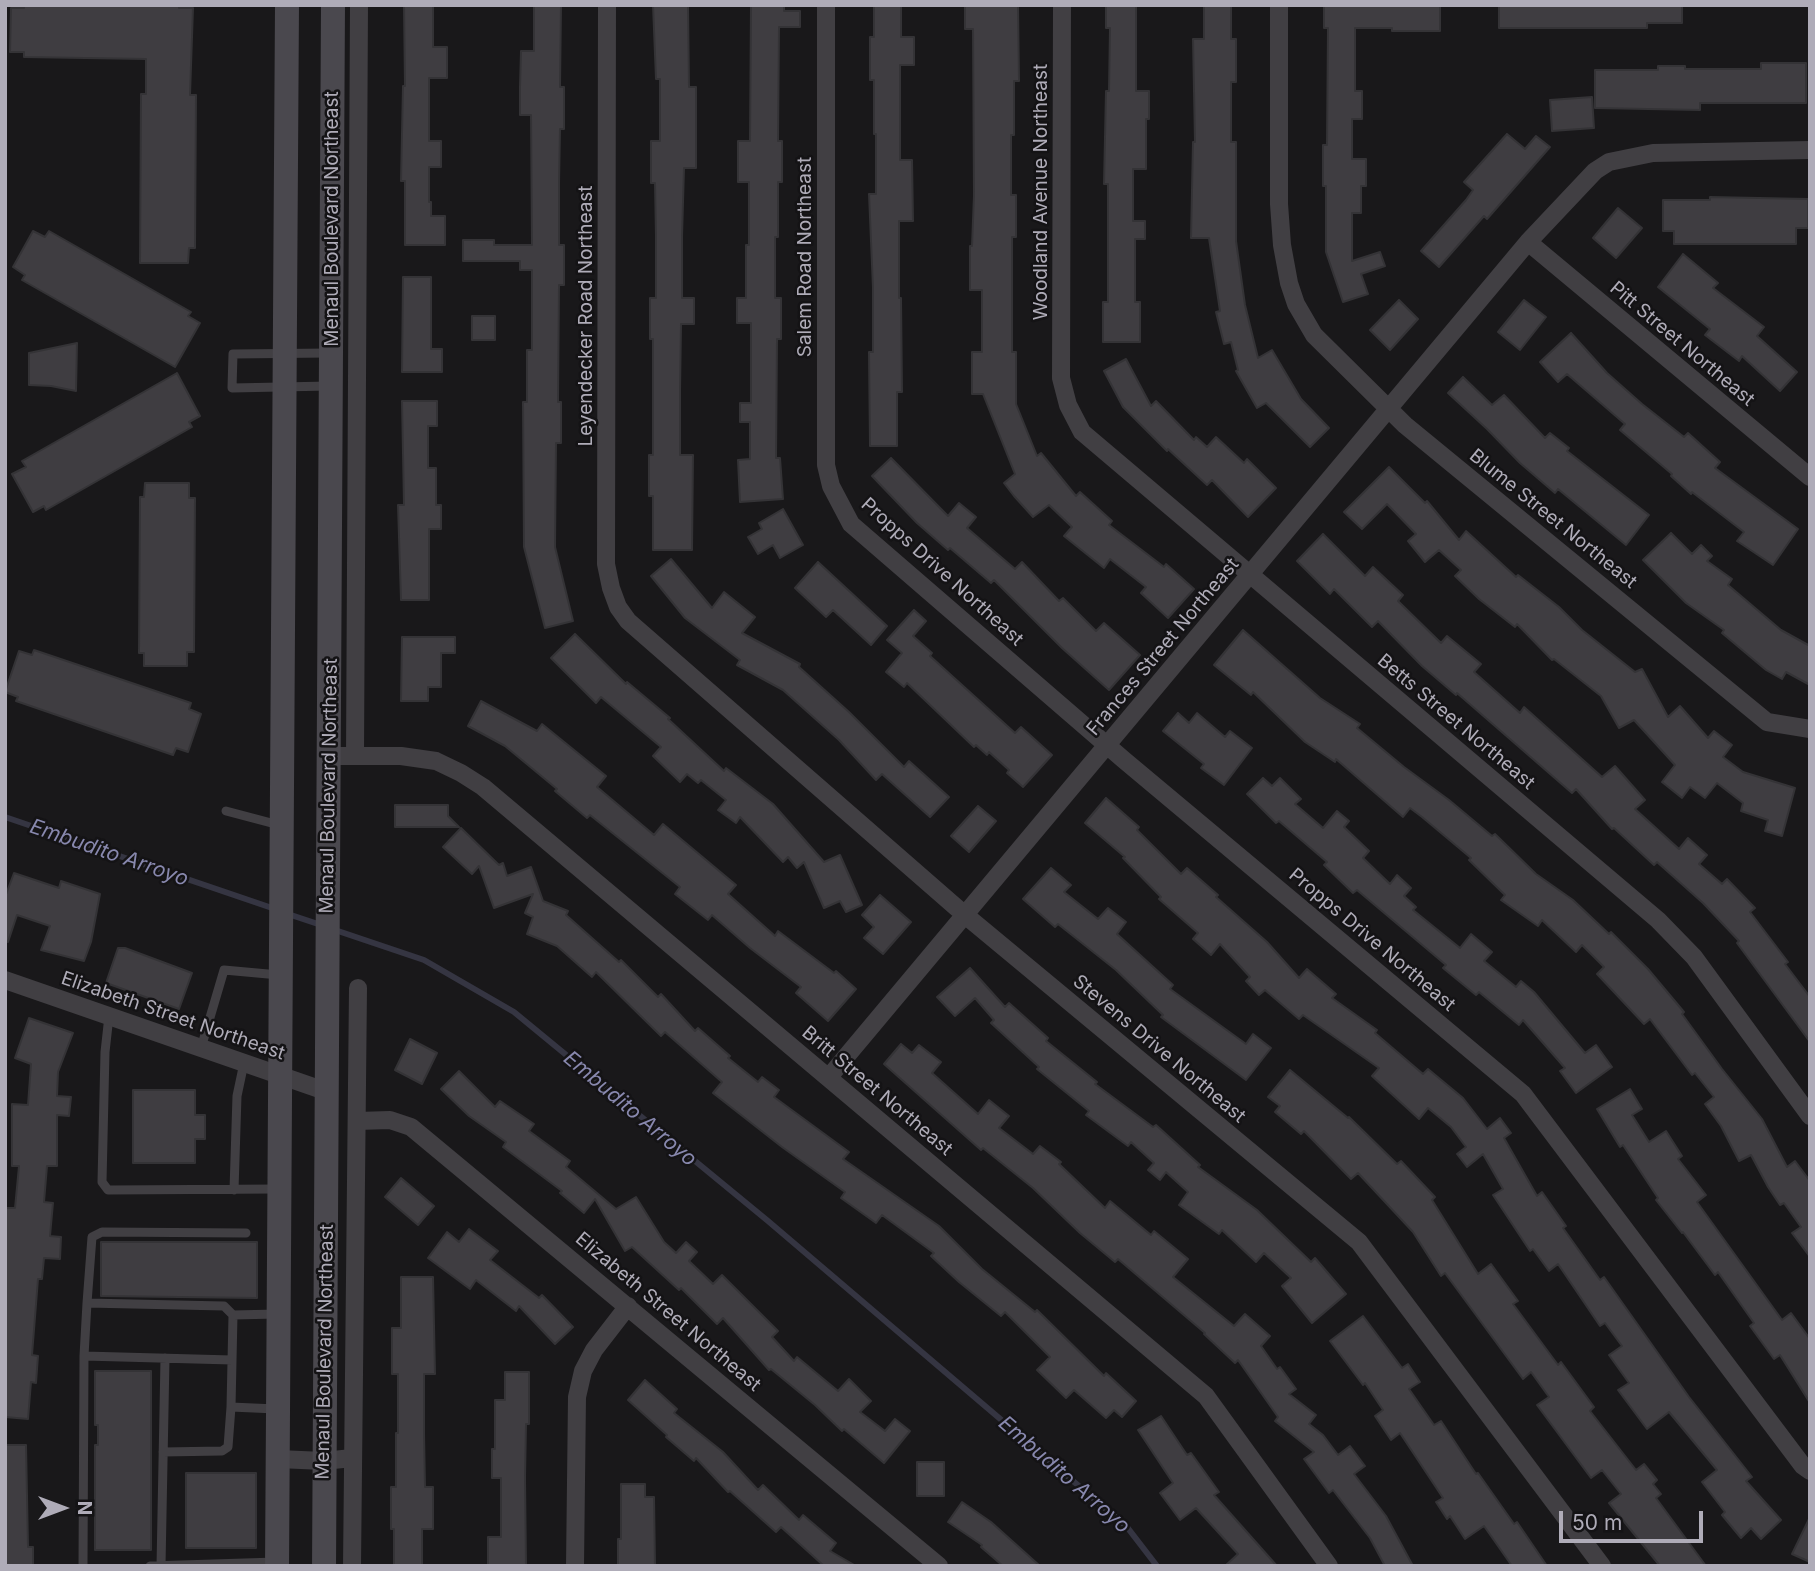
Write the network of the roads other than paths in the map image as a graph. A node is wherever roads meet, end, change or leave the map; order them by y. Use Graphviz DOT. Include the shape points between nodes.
graph roads {
  1 [pos="286,5"];
  2 [pos="333,5"];
  3 [pos="359,5"];
  4 [pos="607,5"];
  5 [pos="826,5"];
  6 [pos="1062,5"];
  7 [pos="1279,5"];
  8 [pos="1810,150"];
  9 [pos="1528,242"];
  10 [pos="285,353"];
  11 [pos="331,353"];
  12 [pos="1061,379"];
  13 [pos="285,386"];
  14 [pos="331,386"];
  15 [pos="1387,409"];
  16 [pos="1810,477"];
  17 [pos="839,506"];
  18 [pos="1250,576"];
  19 [pos="628,621"];
  20 [pos="1810,729"];
  21 [pos="1107,746"];
  22 [pos="330,756"];
  23 [pos="355,756"];
  24 [pos="226,811"];
  25 [pos="282,826"];
  26 [pos="965,915"];
  27 [pos="280,975"];
  28 [pos="5,980"];
  29 [pos="358,988"];
  30 [pos="109,1016"];
  31 [pos="201,1048"];
  32 [pos="244,1063"];
  33 [pos="280,1075"];
  34 [pos="829,1077"];
  35 [pos="328,1092"];
  36 [pos="1809,1114"];
  37 [pos="357,1121"];
  38 [pos="279,1189"];
  39 [pos="234,1190"];
  40 [pos="246,1233"];
  41 [pos="87,1303"];
  42 [pos="628,1306"];
  43 [pos="279,1314"];
  44 [pos="233,1315"];
  45 [pos="84,1356"];
  46 [pos="164,1358"];
  47 [pos="232,1360"];
  48 [pos="231,1407"];
  49 [pos="278,1409"];
  50 [pos="163,1452"];
  51 [pos="352,1458"];
  52 [pos="278,1459"];
  53 [pos="324,1461"];
  54 [pos="1810,1471"];
  55 [pos="277,1564"];
  56 [pos="83,1566"];
  57 [pos="150,1566"];
  58 [pos="161,1566"];
  59 [pos="324,1566"];
  60 [pos="352,1566"];
  61 [pos="575,1566"];
  62 [pos="939,1566"];
  63 [pos="1329,1566"];
  64 [pos="1602,1566"];
  1 -- 10 [label="main road"];
  2 -- 11 [label="main road, Menaul Boulevard Northeast"];
  3 -- 23 [label="street"];
  4 -- 19 [label="street, Leyendecker Road Northeast" via="606,564 618,607"];
  5 -- 17 [label="street, Salem Road Northeast" via="826,465"];
  6 -- 12 [label="street, Woodland Avenue Northeast"];
  7 -- 15 [label="street, Blume Street Northeast" via="1279,204 1289,283 1314,335"];
  8 -- 9 [label="street, Frances Street Northeast" via="1653,153 1609,162"];
  9 -- 15 [label="street, Frances Street Northeast"];
  9 -- 16 [label="street, Pitt Street Northeast"];
  10 -- 11 [label="lane"];
  10 -- 13 [label="main road"];
  10 -- 13 [label="lane" via="233,354 232,388"];
  11 -- 14 [label="main road, Menaul Boulevard Northeast"];
  12 -- 18 [label="street, Betts Street Northeast" via="1082,432"];
  13 -- 14 [label="lane"];
  13 -- 25 [label="main road"];
  14 -- 22 [label="main road, Menaul Boulevard Northeast"];
  15 -- 18 [label="street, Frances Street Northeast"];
  15 -- 20 [label="street, Blume Street Northeast" via="1767,722"];
  17 -- 21 [label="street, Propps Drive Northeast" via="850,524"];
  18 -- 21 [label="street, Frances Street Northeast"];
  18 -- 36 [label="street, Betts Street Northeast" via="1658,920 1694,957"];
  19 -- 26 [label="street, Stevens Drive Northeast"];
  21 -- 26 [label="street, Frances Street Northeast"];
  21 -- 54 [label="street, Propps Drive Northeast" via="1523,1094"];
  22 -- 23 [label="street, Britt Street Northeast"];
  22 -- 35 [label="main road, Menaul Boulevard Northeast"];
  23 -- 34 [label="street, Britt Street Northeast" via="436,761 483,787"];
  24 -- 25 [label="lane"];
  25 -- 27 [label="main road"];
  26 -- 34 [label="street, Frances Street Northeast"];
  26 -- 64 [label="street, Stevens Drive Northeast" via="1359,1242"];
  27 -- 31 [label="lane" via="224,970"];
  27 -- 33 [label="main road"];
  28 -- 30 [label="street, Elizabeth Street Northeast"];
  29 -- 37 [label="street"];
  30 -- 31 [label="street, Elizabeth Street Northeast"];
  30 -- 39 [label="lane" via="102,1182 108,1190"];
  31 -- 32 [label="street, Elizabeth Street Northeast"];
  32 -- 33 [label="street, Elizabeth Street Northeast"];
  32 -- 39 [label="lane" via="237,1096"];
  33 -- 35 [label="street, Elizabeth Street Northeast"];
  33 -- 38 [label="main road"];
  34 -- 63 [label="street, Britt Street Northeast" via="1206,1396"];
  35 -- 53 [label="main road, Menaul Boulevard Northeast"];
  37 -- 42 [label="street, Elizabeth Street Northeast" via="390,1120 411,1127"];
  37 -- 51 [label="street"];
  38 -- 39 [label="lane"];
  38 -- 43 [label="main road"];
  40 -- 41 [label="lane" via="102,1232 92,1237"];
  41 -- 44 [label="lane" via="224,1306"];
  41 -- 45 [label="lane"];
  42 -- 61 [label="street" via="594,1350 577,1397"];
  42 -- 62 [label="street, Elizabeth Street Northeast"];
  43 -- 44 [label="lane"];
  43 -- 49 [label="main road"];
  44 -- 47 [label="lane"];
  45 -- 46 [label="lane"];
  45 -- 56 [label="lane"];
  46 -- 47 [label="lane"];
  46 -- 50 [label="lane"];
  47 -- 48 [label="lane"];
  48 -- 49 [label="lane"];
  48 -- 50 [label="lane" via="228,1447 222,1451"];
  49 -- 52 [label="main road"];
  50 -- 58 [label="lane"];
  51 -- 53 [label="street"];
  51 -- 60 [label="street"];
  52 -- 53 [label="street"];
  52 -- 55 [label="main road"];
  53 -- 59 [label="main road, Menaul Boulevard Northeast"];
  55 -- 58 [label="lane"];
  57 -- 58 [label="lane"];
}
